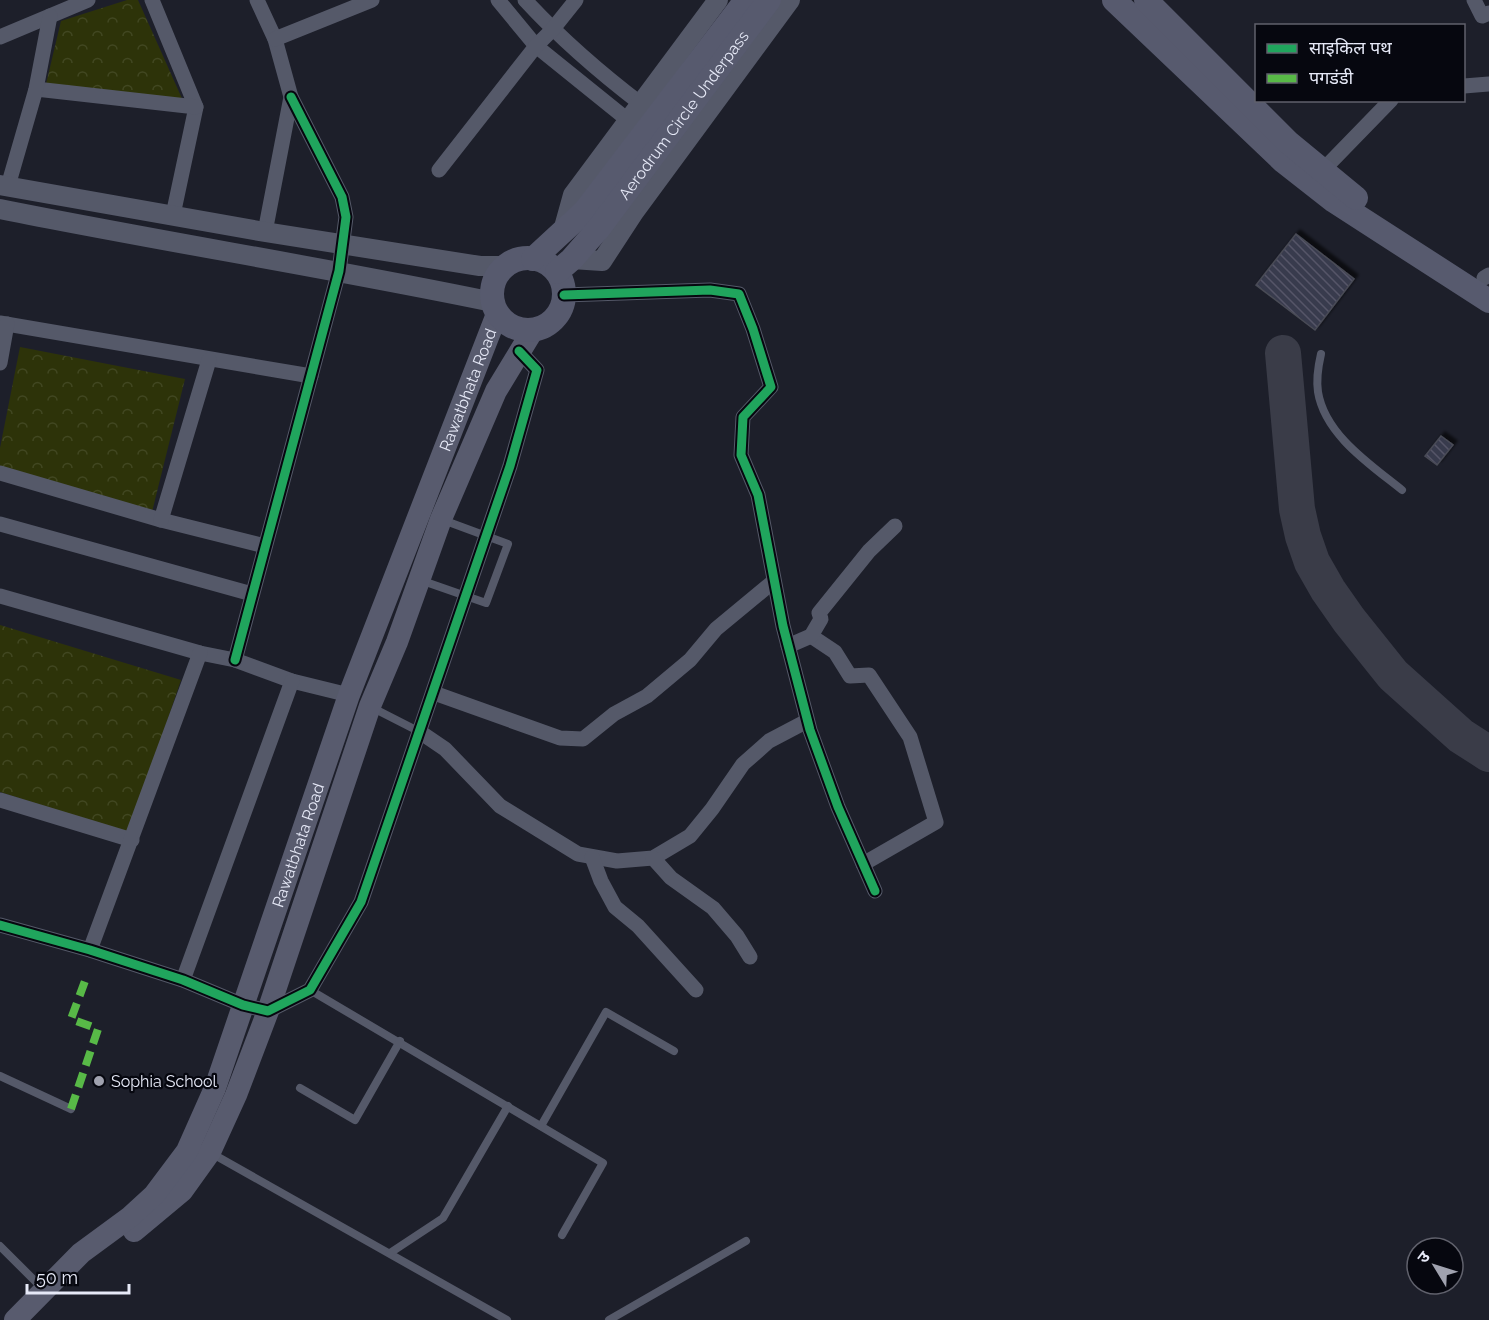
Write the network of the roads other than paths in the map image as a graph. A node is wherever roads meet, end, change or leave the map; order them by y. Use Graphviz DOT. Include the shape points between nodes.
graph roads {
  1 [pos="88,0"];
  2 [pos="152,0"];
  3 [pos="257,0"];
  4 [pos="498,0"];
  5 [pos="525,0"];
  6 [pos="576,0"];
  7 [pos="718,0"];
  8 [pos="746,0"];
  9 [pos="769,0"];
  10 [pos="790,0"];
  11 [pos="1114,0"];
  12 [pos="1146,0"];
  13 [pos="1474,0"];
  14 [pos="362,2"];
  15 [pos="1489,13"];
  16 [pos="50,16"];
  17 [pos="552,30"];
  18 [pos="0,37"];
  19 [pos="275,39"];
  20 [pos="536,46"];
  21 [pos="1489,84"];
  22 [pos="1465,86"];
  23 [pos="36,89"];
  24 [pos="291,97"];
  25 [pos="1388,102"];
  26 [pos="641,104"];
  27 [pos="196,107"];
  28 [pos="629,121"];
  29 [pos="1323,170"];
  30 [pos="439,171"];
  31 [pos="4,186"];
  32 [pos="0,209"];
  33 [pos="173,215"];
  34 [pos="592,219"];
  35 [pos="563,231"];
  36 [pos="265,232"];
  37 [pos="344,243"];
  38 [pos="533,259"];
  39 [pos="564,265"];
  40 [pos="506,266"];
  41 [pos="339,271"];
  42 [pos="1488,284"];
  43 [pos="564,295"];
  44 [pos="495,308"];
  45 [pos="3,324"];
  46 [pos="533,330"];
  47 [pos="519,351"];
  48 [pos="1321,354"];
  49 [pos="209,360"];
  50 [pos="0,363"];
  51 [pos="311,376"];
  52 [pos="0,473"];
  53 [pos="1402,490"];
  54 [pos="441,519"];
  55 [pos="161,520"];
  56 [pos="0,524"];
  57 [pos="895,526"];
  58 [pos="487,535"];
  59 [pos="265,546"];
  60 [pos="419,579"];
  61 [pos="774,581"];
  62 [pos="252,594"];
  63 [pos="0,596"];
  64 [pos="466,597"];
  65 [pos="811,636"];
  66 [pos="788,646"];
  67 [pos="200,653"];
  68 [pos="235,660"];
  69 [pos="292,681"];
  70 [pos="434,693"];
  71 [pos="349,695"];
  72 [pos="370,706"];
  73 [pos="807,721"];
  74 [pos="420,732"];
  75 [pos="0,800"];
  76 [pos="132,840"];
  77 [pos="592,857"];
  78 [pos="653,858"];
  79 [pos="863,864"];
  80 [pos="875,891"];
  81 [pos="0,925"];
  82 [pos="90,950"];
  83 [pos="750,957"];
  84 [pos="183,980"];
  85 [pos="310,990"];
  86 [pos="696,990"];
  87 [pos="243,1005"];
  88 [pos="268,1011"];
  89 [pos="400,1041"];
  90 [pos="675,1051"];
  91 [pos="0,1076"];
  92 [pos="300,1088"];
  93 [pos="508,1106"];
  94 [pos="71,1109"];
  95 [pos="541,1126"];
  96 [pos="210,1152"];
  97 [pos="562,1235"];
  98 [pos="746,1241"];
  99 [pos="0,1246"];
  100 [pos="390,1253"];
  101 [pos="44,1290"];
  102 [pos="15,1320"];
  103 [pos="36,1320"];
  104 [pos="507,1320"];
  105 [pos="609,1320"];
  1 -- 16 [label="street"];
  2 -- 27 [label="street"];
  3 -- 19 [label="street"];
  4 -- 20 [label="street"];
  5 -- 17 [label="street"];
  6 -- 17 [label="street"];
  7 -- 26 [label="street"];
  8 -- 34 [label="main road, Aerodrum Circle Underpass"];
  9 -- 34 [label="main road, Aerodrum Circle Underpass"];
  10 -- 39 [label="street" via="602,261"];
  11 -- 42 [label="main road" via="1283,161 1361,219"];
  12 -- 29 [label="main road" via="1288,142"];
  13 -- 15 [label="street" via="1482,16"];
  14 -- 19 [label="street"];
  16 -- 18 [label="street"];
  16 -- 23 [label="street"];
  17 -- 20 [label="street"];
  17 -- 26 [label="street"];
  19 -- 24 [label="street"];
  20 -- 28 [label="street"];
  20 -- 30 [label="street"];
  21 -- 22 [label="street"];
  23 -- 27 [label="street"];
  23 -- 31 [label="street"];
  24 -- 36 [label="street"];
  24 -- 37 [label="street" via="342,197 346,217"];
  25 -- 29 [label="street"];
  26 -- 28 [label="street"];
  27 -- 33 [label="street"];
  28 -- 35 [label="street" via="573,195"];
  29 -- 42 [label="main road" via="1384,219"];
  31 -- 33 [label="street"];
  32 -- 41 [label="street"];
  33 -- 36 [label="street"];
  34 -- 35 [label="main road"];
  34 -- 39 [label="main road"];
  35 -- 38 [label="main road"];
  36 -- 37 [label="street"];
  37 -- 40 [label="street" via="480,266"];
  37 -- 41 [label="street"];
  38 -- 39 [label="main road"];
  38 -- 40 [label="main road" via="515,260"];
  39 -- 43 [label="main road"];
  40 -- 44 [label="main road" via="493,287"];
  41 -- 44 [label="street"];
  41 -- 51 [label="street"];
  43 -- 46 [label="main road" via="555,318"];
  43 -- 61 [label="street" via="710,291 739,294 771,387 743,417 741,455 758,495"];
  44 -- 46 [label="main road" via="504,322"];
  44 -- 71 [label="main road, Rawatbhata Road"];
  45 -- 49 [label="street"];
  45 -- 50 [label="street"];
  46 -- 47 [label="main road, Rawatbhata Road"];
  47 -- 54 [label="main road, Rawatbhata Road" via="496,391"];
  47 -- 58 [label="street" via="537,370"];
  48 -- 53 [label="lane" via="1316,379 1323,410 1350,446"];
  49 -- 51 [label="street"];
  49 -- 55 [label="street"];
  51 -- 59 [label="street"];
  52 -- 55 [label="street"];
  54 -- 58 [label="lane"];
  54 -- 60 [label="main road, Rawatbhata Road"];
  55 -- 59 [label="street"];
  56 -- 62 [label="street"];
  57 -- 65 [label="street" via="869,551 819,613 821,619"];
  58 -- 64 [label="street"];
  58 -- 64 [label="lane" via="508,544 486,603"];
  59 -- 62 [label="street"];
  60 -- 64 [label="lane"];
  60 -- 72 [label="main road, Rawatbhata Road"];
  61 -- 66 [label="street"];
  61 -- 70 [label="street" via="716,629 690,660 647,696 614,714 583,739 560,738"];
  62 -- 68 [label="street"];
  63 -- 67 [label="street"];
  64 -- 70 [label="street"];
  65 -- 66 [label="street"];
  65 -- 79 [label="street" via="834,652 850,676 869,675 910,736 936,822"];
  66 -- 73 [label="street"];
  67 -- 68 [label="street"];
  67 -- 76 [label="street"];
  68 -- 69 [label="street"];
  69 -- 71 [label="street"];
  69 -- 84 [label="street"];
  70 -- 74 [label="street"];
  71 -- 87 [label="main road, Rawatbhata Road"];
  72 -- 74 [label="lane"];
  72 -- 88 [label="main road, Rawatbhata Road"];
  73 -- 78 [label="street" via="769,741 743,764 690,836"];
  73 -- 79 [label="street"];
  74 -- 77 [label="street" via="445,749 500,806 578,854"];
  74 -- 85 [label="street" via="361,902"];
  75 -- 76 [label="street"];
  76 -- 82 [label="street"];
  77 -- 78 [label="street" via="617,861"];
  77 -- 86 [label="street" via="615,907 638,926"];
  78 -- 83 [label="street" via="671,878 713,908"];
  79 -- 80 [label="street"];
  81 -- 82 [label="street"];
  82 -- 84 [label="street"];
  84 -- 87 [label="street"];
  85 -- 88 [label="street"];
  85 -- 89 [label="lane"];
  87 -- 88 [label="street"];
  87 -- 101 [label="main road, Rawatbhata Road" via="215,1088 187,1151 154,1195 81,1253"];
  88 -- 96 [label="main road, Rawatbhata Road"];
  89 -- 92 [label="lane" via="355,1120"];
  89 -- 93 [label="lane"];
  90 -- 95 [label="lane" via="606,1012"];
  91 -- 94 [label="lane"];
  93 -- 95 [label="lane"];
  93 -- 100 [label="lane" via="443,1218"];
  95 -- 97 [label="lane" via="603,1163"];
  96 -- 100 [label="lane"];
  96 -- 103 [label="main road, Rawatbhata Road" via="182,1191 146,1223 83,1268"];
  98 -- 105 [label="lane"];
  99 -- 101 [label="lane"];
  100 -- 104 [label="lane"];
  101 -- 102 [label="main road, Rawatbhata Road"];
}
